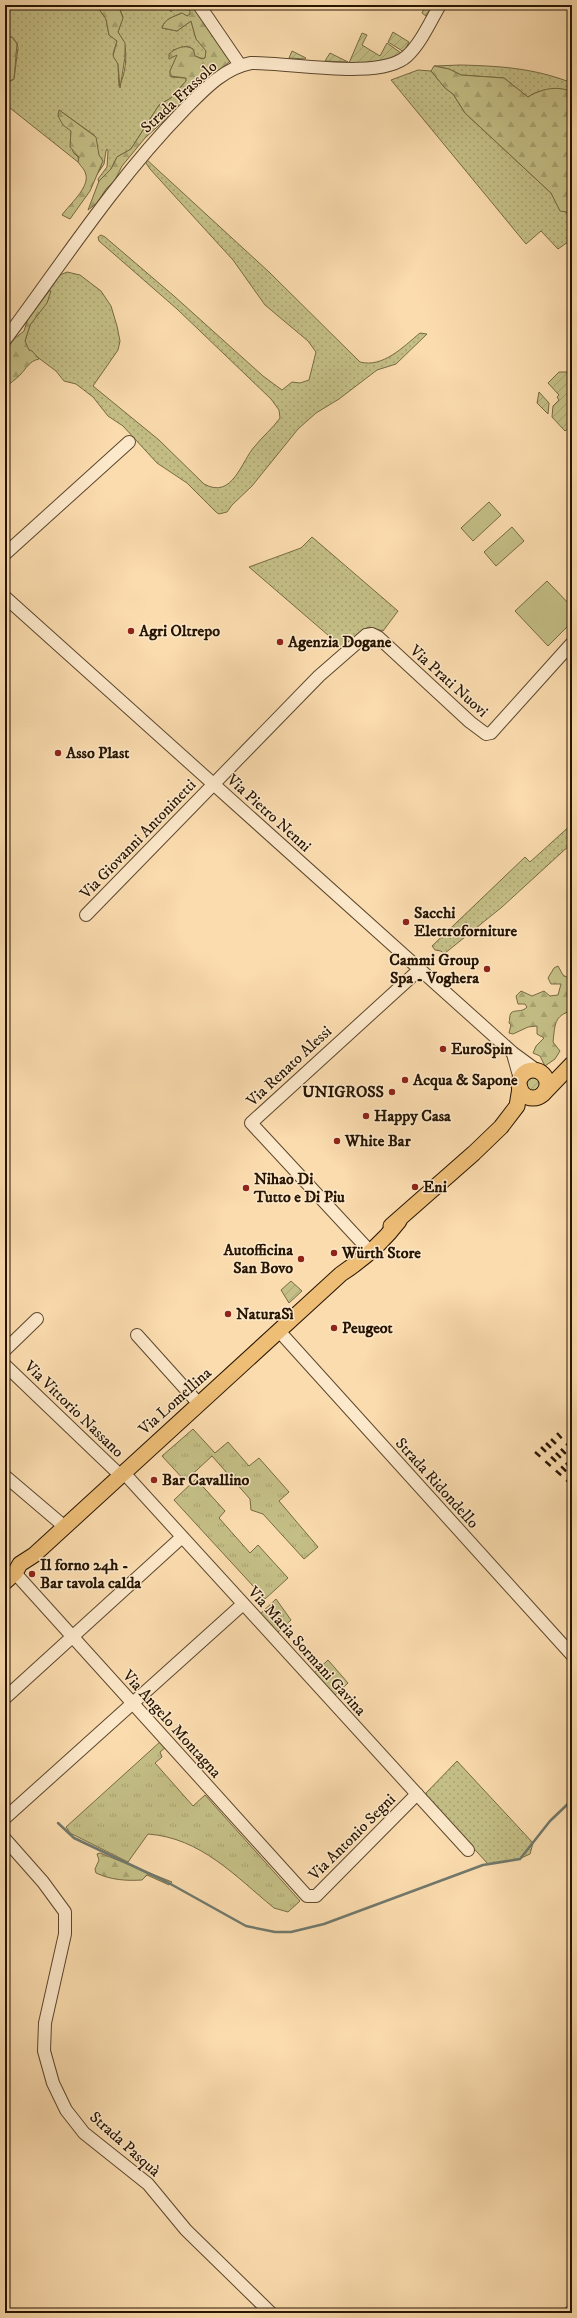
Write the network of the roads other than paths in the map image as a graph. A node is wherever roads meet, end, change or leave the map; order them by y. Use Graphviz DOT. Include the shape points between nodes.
graph roads {
  1 [pos="199,5"];
  2 [pos="440,5"];
  3 [pos="240,65"];
  4 [pos="5,340"];
  5 [pos="129,442"];
  6 [pos="5,554"];
  7 [pos="5,597"];
  8 [pos="572,643"];
  9 [pos="213,785"];
  10 [pos="86,915"];
  11 [pos="420,969"];
  12 [pos="513,1053"];
  13 [pos="572,1063"];
  14 [pos="540,1073"];
  15 [pos="520,1084"];
  16 [pos="540,1095"];
  17 [pos="474,1153"];
  18 [pos="399,1221"];
  19 [pos="366,1247"];
  20 [pos="342,1274"];
  21 [pos="37,1319"];
  22 [pos="279,1331"];
  23 [pos="137,1335"];
  24 [pos="5,1350"];
  25 [pos="5,1366"];
  26 [pos="199,1404"];
  27 [pos="122,1474"];
  28 [pos="5,1476"];
  29 [pos="65,1527"];
  30 [pos="182,1537"];
  31 [pos="10,1575"];
  32 [pos="243,1604"];
  33 [pos="72,1637"];
  34 [pos="572,1655"];
  35 [pos="5,1698"];
  36 [pos="133,1704"];
  37 [pos="417,1794"];
  38 [pos="5,1818"];
  39 [pos="5,1839"];
  40 [pos="468,1850"];
  41 [pos="307,1896"];
  42 [pos="572,2311"];
  43 [pos="271,2313"];
  44 [pos="570,2313"];
  1 -- 3 [label="street"];
  2 -- 3 [label="street, Strada Frassolo" via="412,51 389,66 357,70 265,62"];
  3 -- 4 [label="street, Strada Frassolo" via="210,85 140,157"];
  5 -- 6 [label="street"];
  7 -- 9 [label="street, Via Pietro Nenni"];
  8 -- 9 [label="street, Via Prati Nuovi" via="491,733 486,734 378,637 366,635 318,676"];
  9 -- 10 [label="street, Via Giovanni Antoninetti"];
  9 -- 11 [label="street, Via Pietro Nenni"];
  11 -- 12 [label="street, Via Pietro Nenni"];
  11 -- 19 [label="street, Via Renato Alessi" via="251,1123"];
  12 -- 14 [label="street, Via Pietro Nenni"];
  12 -- 15 [label="street"];
  13 -- 14 [label="main road, Via Lomellina" via="556,1072"];
  13 -- 16 [label="main road, Via Lomellina"];
  14 -- 15 [label="main road, Via Lomellina" via="530,1071"];
  14 -- 16 [label="main road" via="546,1086"];
  15 -- 16 [label="main road" via="526,1096"];
  15 -- 17 [label="main road, Via Lomellina" via="520,1100 514,1111"];
  16 -- 17 [label="main road, Via Lomellina" via="527,1104 513,1123"];
  17 -- 18 [label="main road, Via Lomellina"];
  18 -- 19 [label="main road, Via Lomellina"];
  18 -- 20 [label="main road, Via Lomellina" via="387,1237"];
  19 -- 20 [label="main road, Via Lomellina"];
  20 -- 22 [label="main road, Via Lomellina"];
  21 -- 24 [label="street"];
  22 -- 26 [label="main road, Via Lomellina"];
  22 -- 34 [label="street, Strada Ridondello"];
  23 -- 26 [label="street"];
  25 -- 27 [label="street, Via Vittorio Nassano"];
  26 -- 27 [label="main road, Via Lomellina"];
  27 -- 29 [label="main road, Via Lomellina"];
  27 -- 30 [label="street, Via Maria Sormani Gavina"];
  28 -- 29 [label="street"];
  29 -- 31 [label="main road, Via Lomellina"];
  30 -- 32 [label="street, Via Maria Sormani Gavina"];
  30 -- 33 [label="street"];
  31 -- 33 [label="street, Via Angelo Montagna"];
  32 -- 36 [label="street"];
  32 -- 37 [label="street, Via Maria Sormani Gavina"];
  33 -- 35 [label="street"];
  33 -- 36 [label="street, Via Angelo Montagna"];
  36 -- 38 [label="street"];
  36 -- 41 [label="street, Via Angelo Montagna"];
  37 -- 40 [label="street, Via Maria Sormani Gavina"];
  37 -- 41 [label="street, Via Antonio Segni" via="316,1896"];
  39 -- 43 [label="street, Strada Pasquà" via="43,1882 65,1912 65,1934 45,2023 44,2050 53,2083 66,2110 84,2133 148,2184 186,2230"];
  42 -- 44 [label="street"];
}
